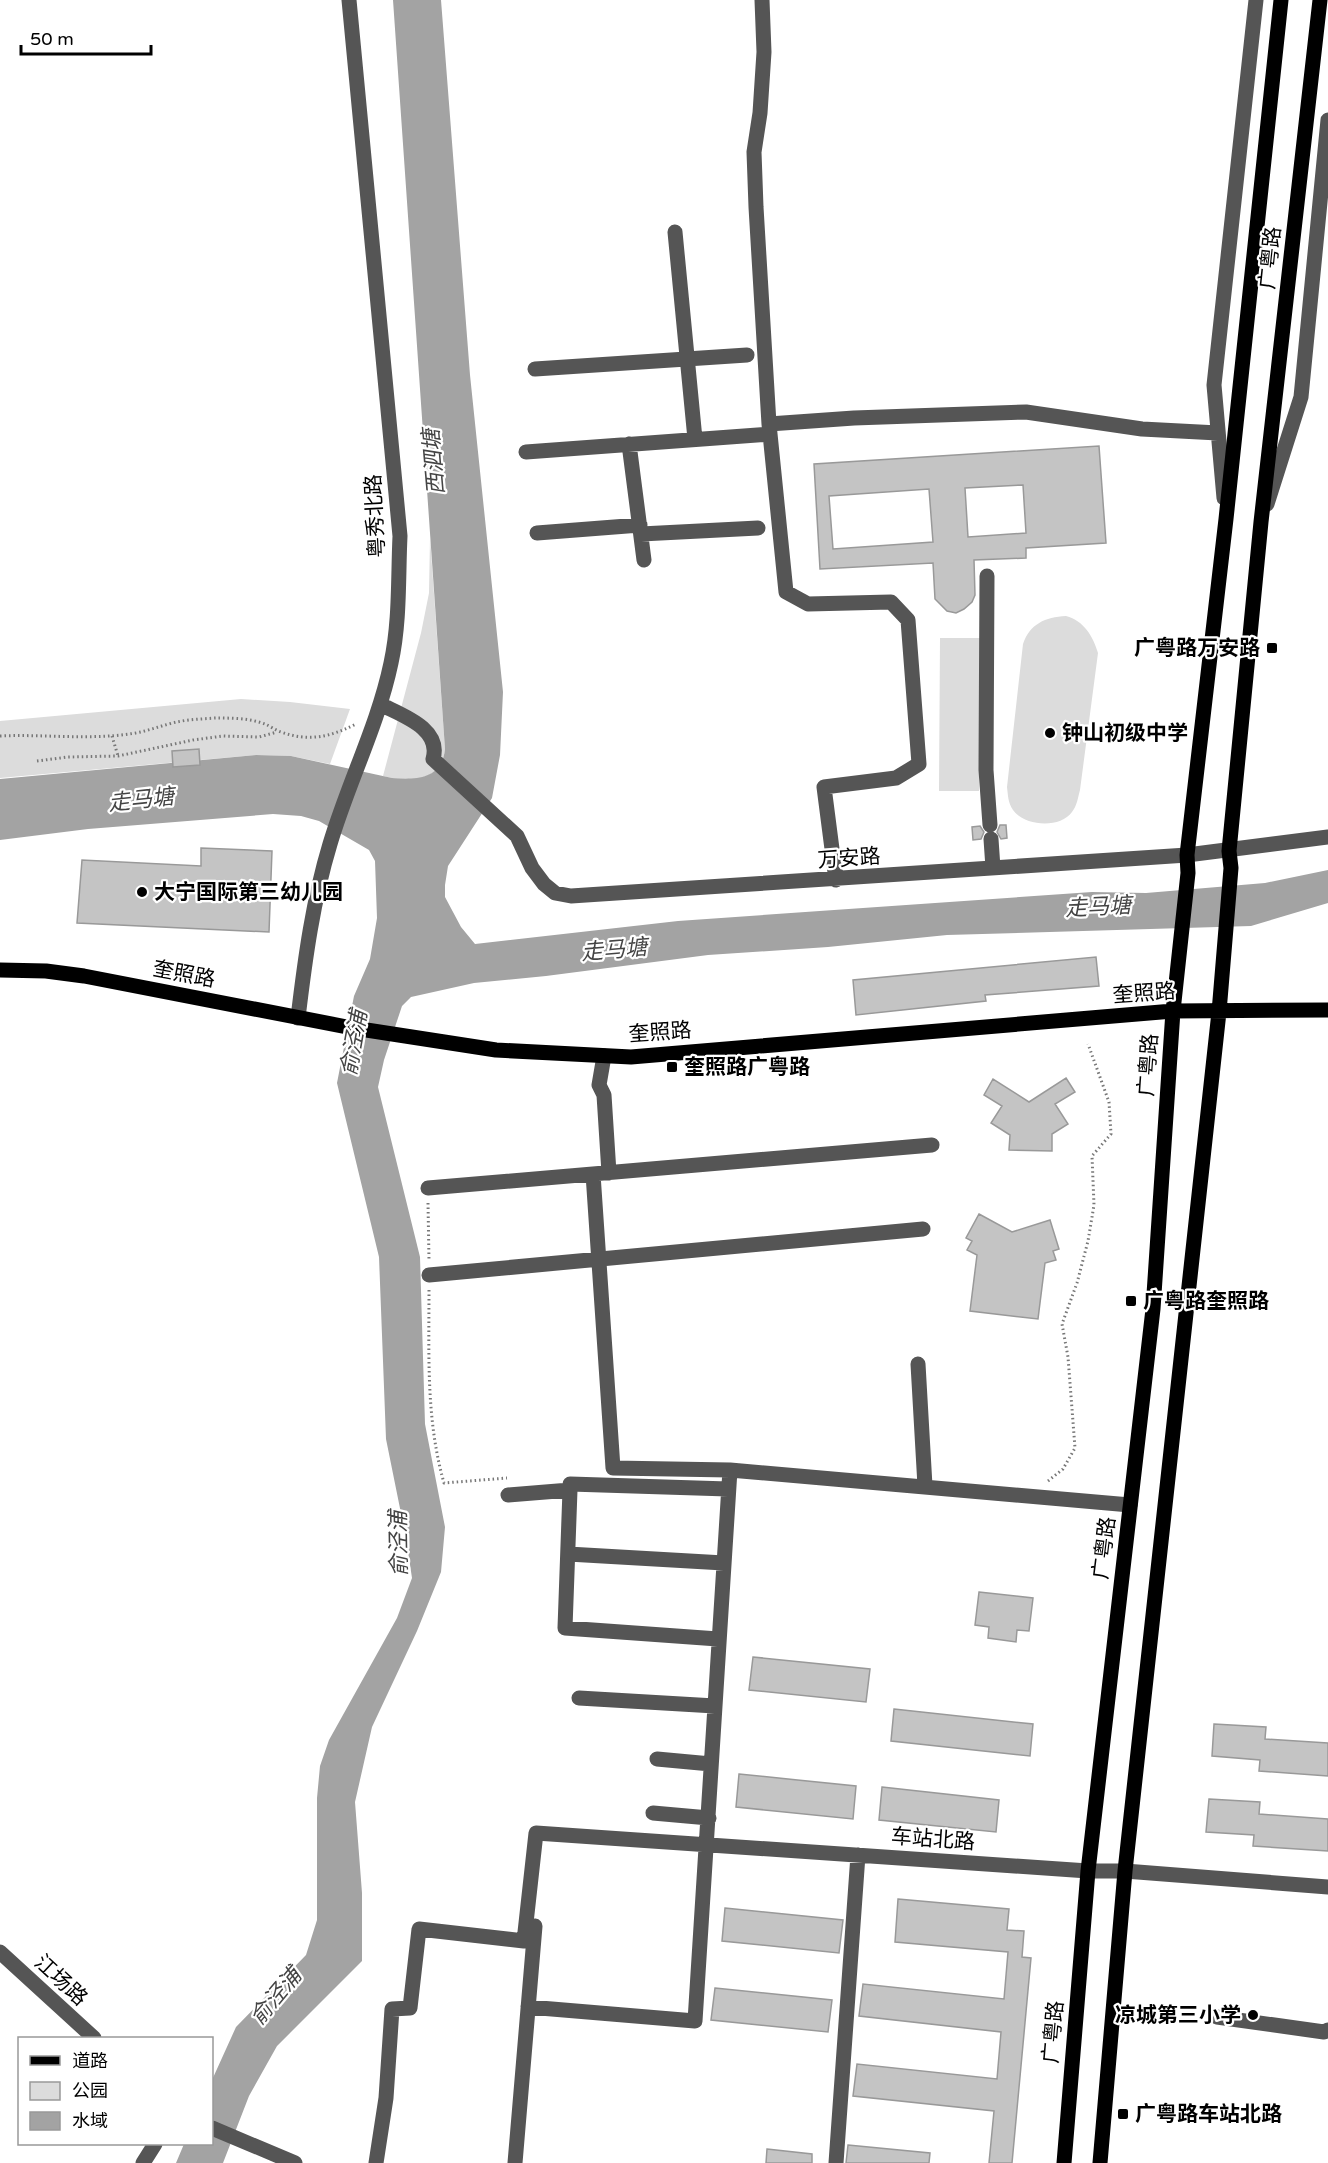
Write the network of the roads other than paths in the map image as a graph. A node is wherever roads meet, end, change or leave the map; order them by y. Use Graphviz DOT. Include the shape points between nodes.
graph roads {
  1 [pos="349,0"];
  2 [pos="762,0"];
  3 [pos="1256,0"];
  4 [pos="1281,0"];
  5 [pos="1320,0"];
  6 [pos="1328,120"];
  7 [pos="675,232"];
  8 [pos="747,355"];
  9 [pos="686,360"];
  10 [pos="535,369"];
  11 [pos="769,429"];
  12 [pos="1218,433"];
  13 [pos="695,439"];
  14 [pos="629,444"];
  15 [pos="526,452"];
  16 [pos="1226,519"];
  17 [pos="1261,522"];
  18 [pos="758,528"];
  19 [pos="641,530"];
  20 [pos="537,532"];
  21 [pos="644,560"];
  22 [pos="987,576"];
  23 [pos="378,709"];
  24 [pos="1328,837"];
  25 [pos="1229,851"];
  26 [pos="1187,855"];
  27 [pos="993,867"];
  28 [pos="836,880"];
  29 [pos="0,970"];
  30 [pos="1328,1010"];
  31 [pos="1173,1011"];
  32 [pos="1219,1012"];
  33 [pos="298,1018"];
  34 [pos="604,1056"];
  35 [pos="932,1146"];
  36 [pos="609,1173"];
  37 [pos="593,1174"];
  38 [pos="428,1188"];
  39 [pos="923,1229"];
  40 [pos="599,1260"];
  41 [pos="429,1275"];
  42 [pos="918,1364"];
  43 [pos="730,1470"];
  44 [pos="925,1486"];
  45 [pos="729,1489"];
  46 [pos="570,1490"];
  47 [pos="508,1495"];
  48 [pos="1130,1505"];
  49 [pos="568,1554"];
  50 [pos="724,1563"];
  51 [pos="718,1639"];
  52 [pos="579,1698"];
  53 [pos="715,1706"];
  54 [pos="657,1759"];
  55 [pos="711,1764"];
  56 [pos="653,1813"];
  57 [pos="709,1818"];
  58 [pos="539,1833"];
  59 [pos="706,1845"];
  60 [pos="858,1855"];
  61 [pos="1088,1871"];
  62 [pos="1125,1871"];
  63 [pos="1328,1887"];
  64 [pos="0,1952"];
  65 [pos="528,2007"];
  66 [pos="1217,2018"];
  67 [pos="1328,2030"];
  68 [pos="93,2037"];
  69 [pos="213,2128"];
  70 [pos="153,2145"];
  71 [pos="143,2163"];
  72 [pos="295,2163"];
  73 [pos="376,2163"];
  74 [pos="515,2163"];
  75 [pos="836,2163"];
  76 [pos="1064,2163"];
  77 [pos="1100,2163"];
  1 -- 23 [label="street, 粤秀北路" via="400,536 397,618 391,663"];
  2 -- 11 [label="street" via="764,52 754,152"];
  3 -- 12 [label="street, 广粤路" via="1214,385"];
  4 -- 16 [label="main road, 广粤路"];
  5 -- 17 [label="main road, 广粤路"];
  6 -- 17 [label="street, 广粤路" via="1301,397"];
  7 -- 9 [label="street"];
  8 -- 9 [label="street"];
  9 -- 10 [label="street"];
  9 -- 13 [label="street"];
  11 -- 12 [label="street" via="854,418 1026,412 1142,429"];
  11 -- 13 [label="street"];
  11 -- 28 [label="street" via="786,592 808,604 891,602 908,620 919,764 897,778 824,787"];
  12 -- 16 [label="street, 广粤路"];
  13 -- 14 [label="street"];
  14 -- 15 [label="street"];
  14 -- 19 [label="street"];
  16 -- 26 [label="main road, 广粤路"];
  17 -- 25 [label="main road, 广粤路"];
  18 -- 19 [label="street"];
  19 -- 20 [label="street"];
  19 -- 21 [label="street"];
  22 -- 27 [label="street" via="986,770"];
  23 -- 28 [label="street, 万安路" via="420,725 429,733 434,743 433,759 517,836 532,868 555,893 571,896"];
  23 -- 33 [label="street, 粤秀北路" via="330,842 306,955"];
  24 -- 25 [label="street, 万安路"];
  25 -- 26 [label="street, 万安路"];
  25 -- 32 [label="main road, 广粤路" via="1231,868"];
  26 -- 27 [label="street, 万安路"];
  26 -- 31 [label="main road, 广粤路"];
  27 -- 28 [label="street, 万安路"];
  29 -- 33 [label="main road, 奎照路" via="84,976"];
  30 -- 32 [label="main road, 奎照路"];
  31 -- 32 [label="main road, 奎照路"];
  31 -- 34 [label="main road, 奎照路"];
  31 -- 48 [label="main road, 广粤路" via="1153,1309"];
  32 -- 62 [label="main road"];
  33 -- 34 [label="main road, 奎照路" via="496,1050"];
  34 -- 36 [label="street" via="599,1085 604,1095"];
  35 -- 36 [label="street"];
  36 -- 37 [label="street"];
  37 -- 38 [label="street"];
  37 -- 40 [label="street"];
  39 -- 40 [label="street"];
  40 -- 41 [label="street"];
  40 -- 43 [label="street" via="613,1468"];
  42 -- 44 [label="street"];
  43 -- 44 [label="street"];
  43 -- 45 [label="street"];
  44 -- 48 [label="street"];
  45 -- 46 [label="street" via="570,1484"];
  45 -- 50 [label="street"];
  46 -- 47 [label="street"];
  46 -- 49 [label="street"];
  48 -- 61 [label="main road, 广粤路"];
  49 -- 50 [label="street"];
  49 -- 51 [label="street" via="565,1628"];
  50 -- 51 [label="street"];
  51 -- 53 [label="street"];
  52 -- 53 [label="street"];
  53 -- 55 [label="street"];
  54 -- 55 [label="street"];
  55 -- 57 [label="street"];
  56 -- 57 [label="street"];
  57 -- 59 [label="street"];
  58 -- 59 [label="street, 车站北路"];
  58 -- 65 [label="street"];
  58 -- 73 [label="street" via="524,1941 419,1929 410,2008 392,2009 386,2098"];
  59 -- 60 [label="street, 车站北路"];
  59 -- 65 [label="street" via="695,2021"];
  60 -- 61 [label="street, 车站北路"];
  60 -- 75 [label="street"];
  61 -- 62 [label="street, 车站北路"];
  61 -- 76 [label="main road, 广粤路"];
  62 -- 63 [label="street, 车站北路"];
  62 -- 77 [label="main road"];
  64 -- 68 [label="street, 江场路"];
  65 -- 74 [label="street"];
  66 -- 67 [label="street"];
  69 -- 72 [label="street"];
  70 -- 71 [label="street"];
}
